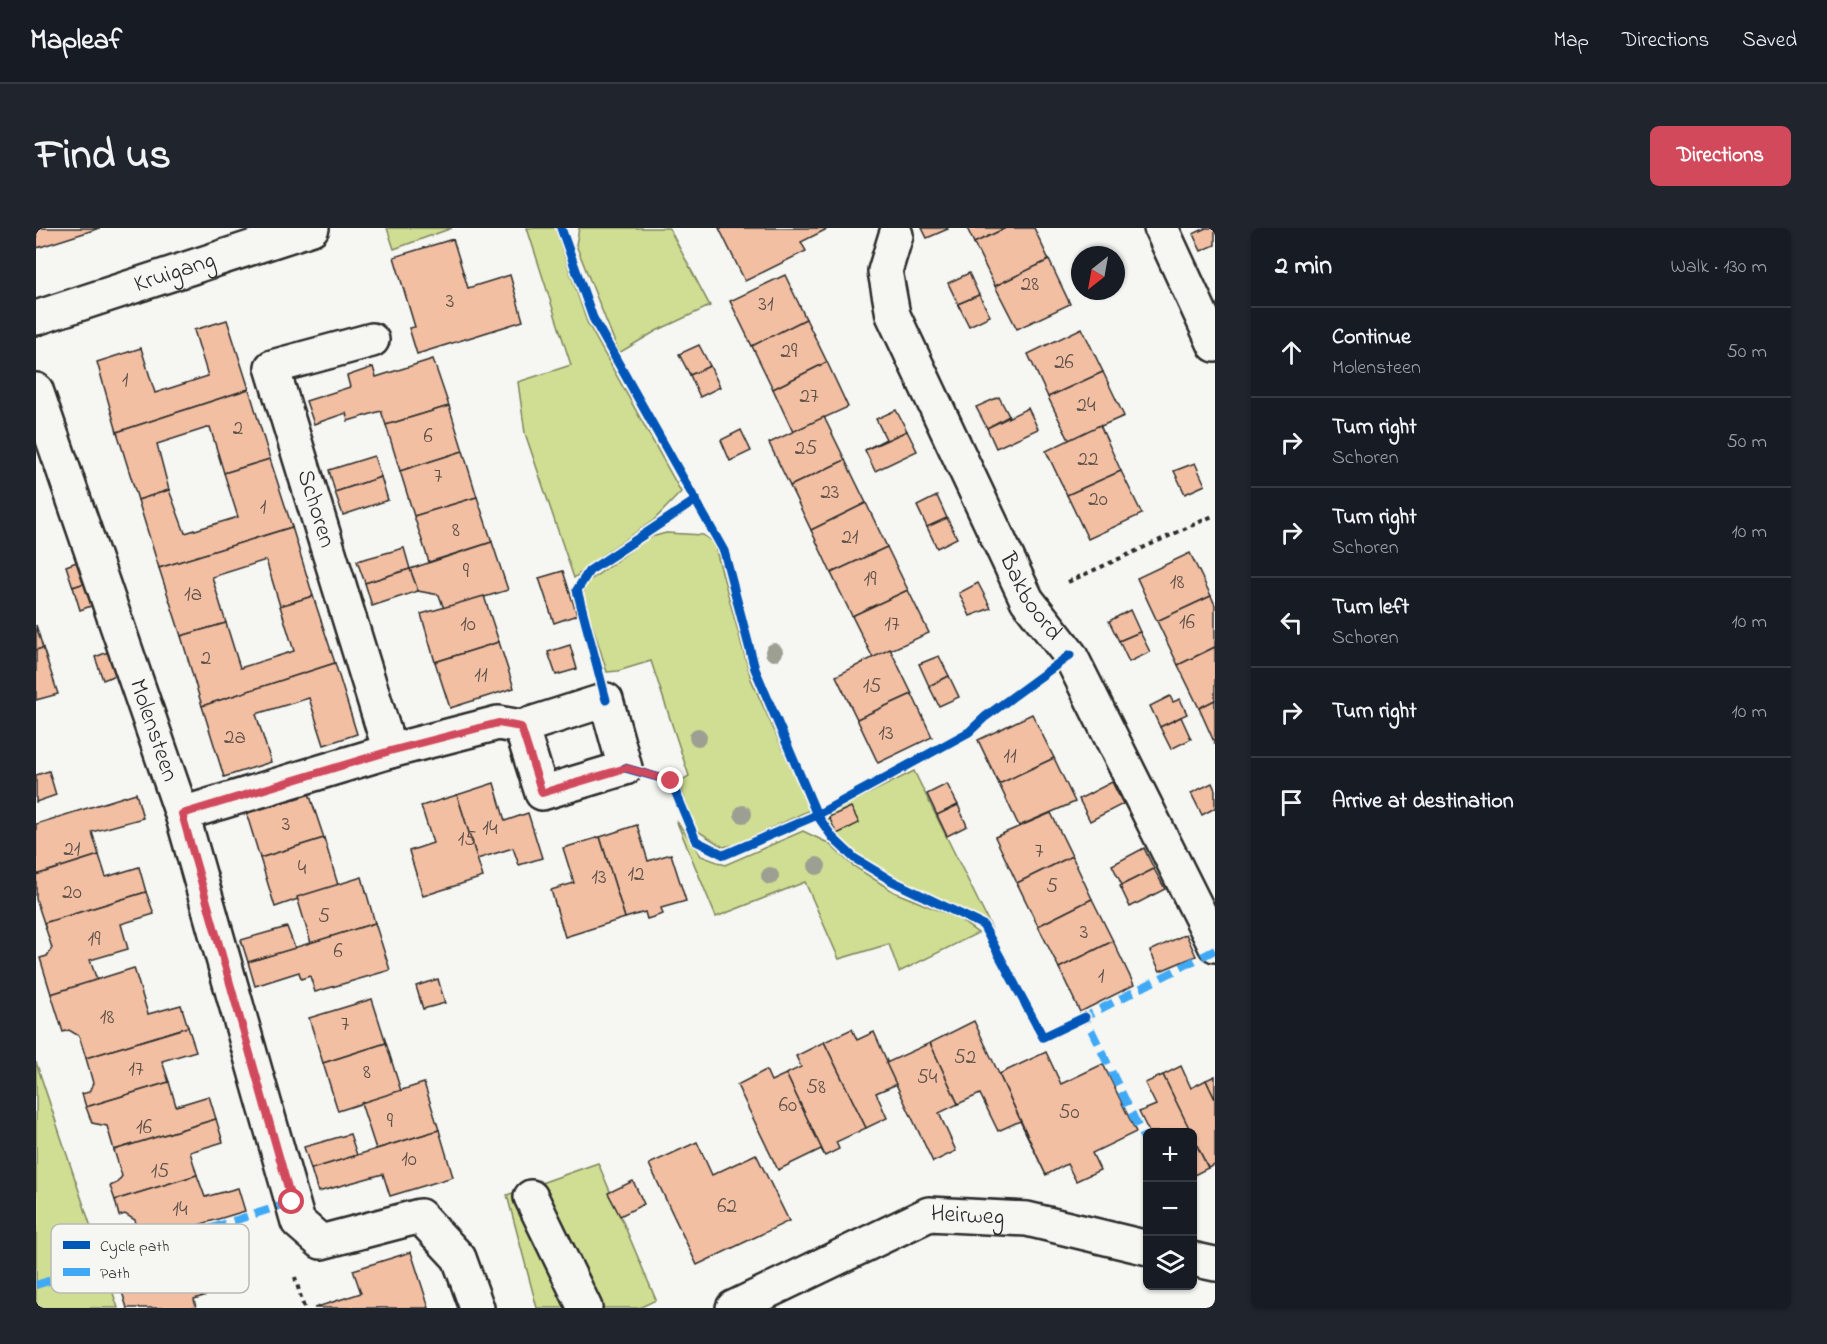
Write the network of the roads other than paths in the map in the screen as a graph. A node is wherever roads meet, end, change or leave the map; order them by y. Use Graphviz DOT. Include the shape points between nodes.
graph roads {
  1 [pos="312,228"];
  2 [pos="1161,228"];
  3 [pos="896,235"];
  4 [pos="36,318"];
  5 [pos="372,340"];
  6 [pos="1215,345"];
  7 [pos="36,390"];
  8 [pos="521,727"];
  9 [pos="390,751"];
  10 [pos="182,814"];
  11 [pos="1215,945"];
  12 [pos="531,1197"];
  13 [pos="1143,1247"];
  14 [pos="1197,1259"];
  15 [pos="1215,1264"];
  16 [pos="477,1308"];
  17 [pos="585,1308"];
  18 [pos="733,1308"];
  1 -- 4 [label="street, Kruigang"];
  2 -- 6 [label="street"];
  3 -- 11 [label="street, Bakboord" via="885,271 893,315 1027,600 1070,655"];
  5 -- 9 [label="street, Schoren" via="272,367"];
  7 -- 10 [label="street, Molensteen"];
  8 -- 9 [label="street" via="498,723"];
  9 -- 10 [label="street"];
  10 -- 16 [label="street, Molensteen" via="298,1222 321,1242 420,1216 459,1257"];
  12 -- 17 [label="street"];
  13 -- 18 [label="street, Heirweg" via="1027,1219 929,1214"];
  14 -- 15 [label="street"];
}
